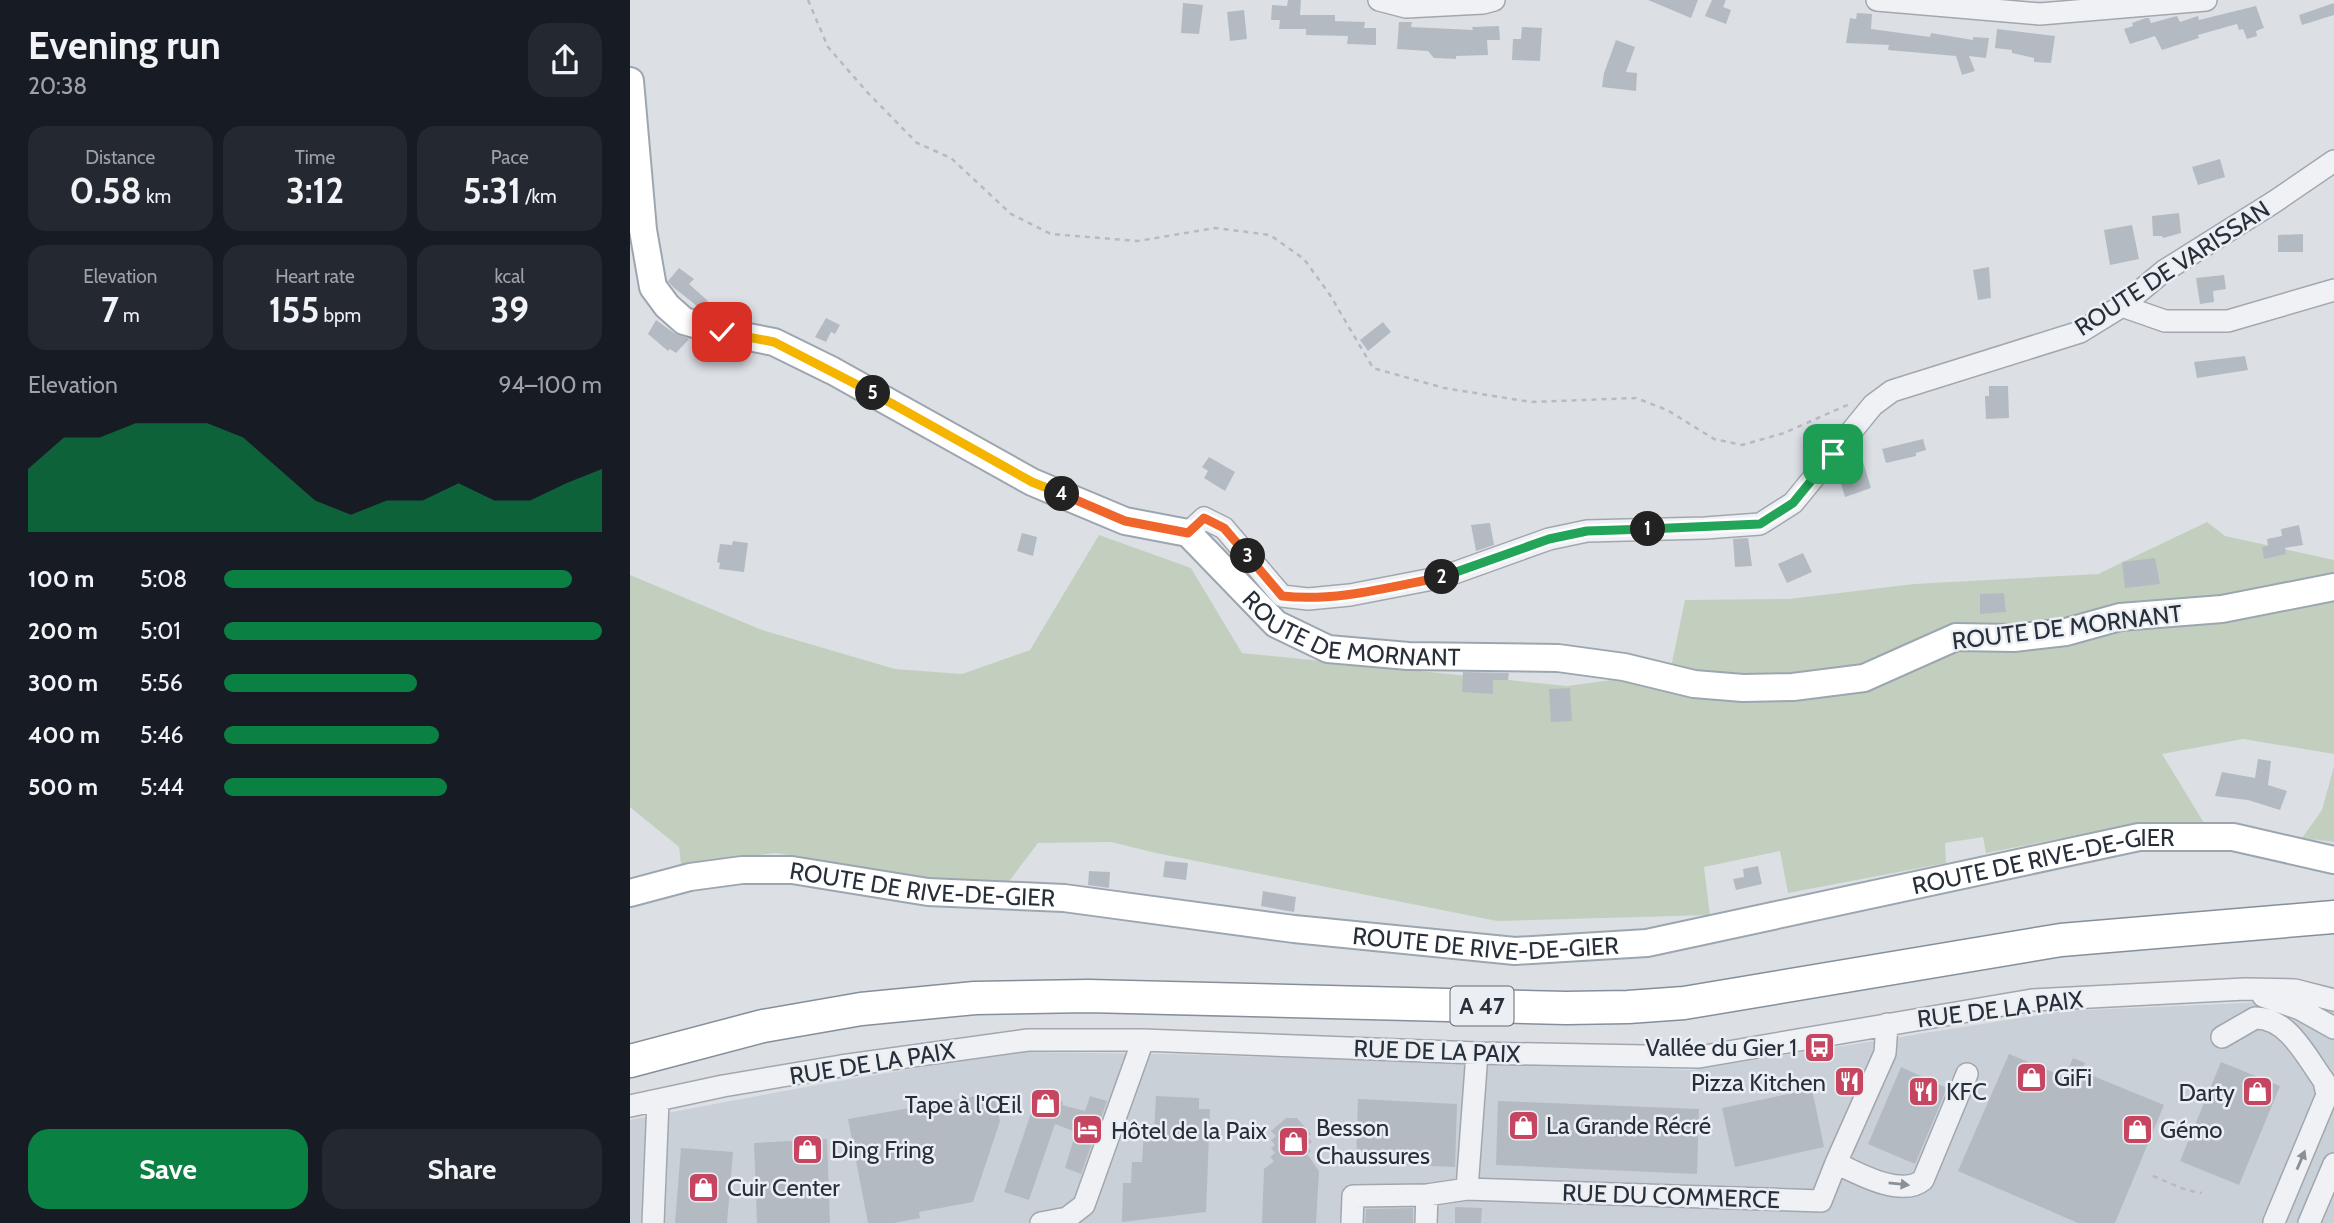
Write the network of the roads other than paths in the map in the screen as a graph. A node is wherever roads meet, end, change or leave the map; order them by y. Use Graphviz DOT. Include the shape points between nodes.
graph roads {
  1 [pos="1379,0"];
  2 [pos="1494,0"];
  3 [pos="1877,0"];
  4 [pos="2206,0"];
  5 [pos="1971,4"];
  6 [pos="630,81"];
  7 [pos="2334,161"];
  8 [pos="2334,290"];
  9 [pos="2122,306"];
  10 [pos="1188,533"];
  11 [pos="2334,587"];
  12 [pos="2334,860"];
  13 [pos="634,889"];
  14 [pos="2334,898"];
  15 [pos="2334,917"];
  16 [pos="2245,989"];
  17 [pos="2334,1000"];
  18 [pos="2300,1009"];
  19 [pos="1887,1024"];
  20 [pos="2283,1027"];
  21 [pos="2334,1028"];
  22 [pos="2222,1037"];
  23 [pos="630,1040"];
  24 [pos="1143,1041"];
  25 [pos="1477,1053"];
  26 [pos="630,1061"];
  27 [pos="1967,1074"];
  28 [pos="659,1101"];
  29 [pos="630,1106"];
  30 [pos="1836,1163"];
  31 [pos="2334,1164"];
  32 [pos="1467,1189"];
  33 [pos="1427,1195"];
  34 [pos="653,1223"];
  35 [pos="1041,1223"];
  36 [pos="1352,1223"];
  37 [pos="1426,1223"];
  38 [pos="2274,1223"];
  39 [pos="2309,1223"];
  1 -- 2 [label="street" via="1406,7"];
  3 -- 5 [label="street"];
  4 -- 5 [label="street" via="2040,14"];
  6 -- 10 [label="main road" via="643,230 653,287 684,321 774,342 1032,482 1125,521"];
  7 -- 9 [label="street, ROUTE DE VARISSAN" via="2164,271"];
  8 -- 9 [label="street" via="2228,321 2165,321"];
  9 -- 10 [label="street, ROUTE DE VARISSAN" via="2080,332 1892,391 1873,405 1793,503 1760,524 1587,531 1549,539 1443,577 1308,598 1282,596 1224,528 1204,518"];
  10 -- 11 [label="main road, ROUTE DE MORNANT" via="1276,624 1328,649 1408,656 1558,657 1694,684 1743,688 1864,678 1956,637 2014,638 2066,632 2120,617 2222,609"];
  12 -- 13 [label="main road, ROUTE DE RIVE-DE-GIER" via="2233,837 2139,837 1647,943 1515,951 1294,929 1064,898 928,892 792,870 742,870"];
  14 -- 23 [label="highway, A 47" via="2063,921 1736,975 1622,988 1091,976 966,981 760,1007"];
  15 -- 26 [label="highway, A 47" via="2060,940 1684,1003 1628,1007 1088,996 975,998 861,1009 788,1022"];
  16 -- 17 [label="street, RUE DE LA PAIX" via="2295,990"];
  16 -- 18 [label="street, RUE DE LA PAIX"];
  16 -- 19 [label="street, RUE DE LA PAIX" via="2032,1000"];
  18 -- 20 [label="street"];
  18 -- 21 [label="street, RUE DE LA PAIX"];
  19 -- 25 [label="street, RUE DE LA PAIX" via="1699,1057"];
  19 -- 30 [label="street, RUE DU COMMERCE" via="1885,1053"];
  20 -- 22 [label="street" via="2255,1018"];
  38 -- 20 [label="street, one-way" via="2328,1095 2324,1081"];
  24 -- 25 [label="street, RUE DE LA PAIX"];
  24 -- 28 [label="street, RUE DE LA PAIX" via="1028,1040 841,1066"];
  24 -- 35 [label="street" via="1084,1205 1067,1218"];
  25 -- 32 [label="street"];
  30 -- 27 [label="street, one-way" via="1874,1181 1907,1187 1918,1184"];
  28 -- 29 [label="street, RUE DE LA PAIX"];
  28 -- 34 [label="street"];
  30 -- 32 [label="street, RUE DU COMMERCE" via="1821,1201"];
  31 -- 39 [label="street"];
  32 -- 33 [label="street"];
  33 -- 36 [label="street" via="1353,1196"];
  33 -- 37 [label="street"];
}
